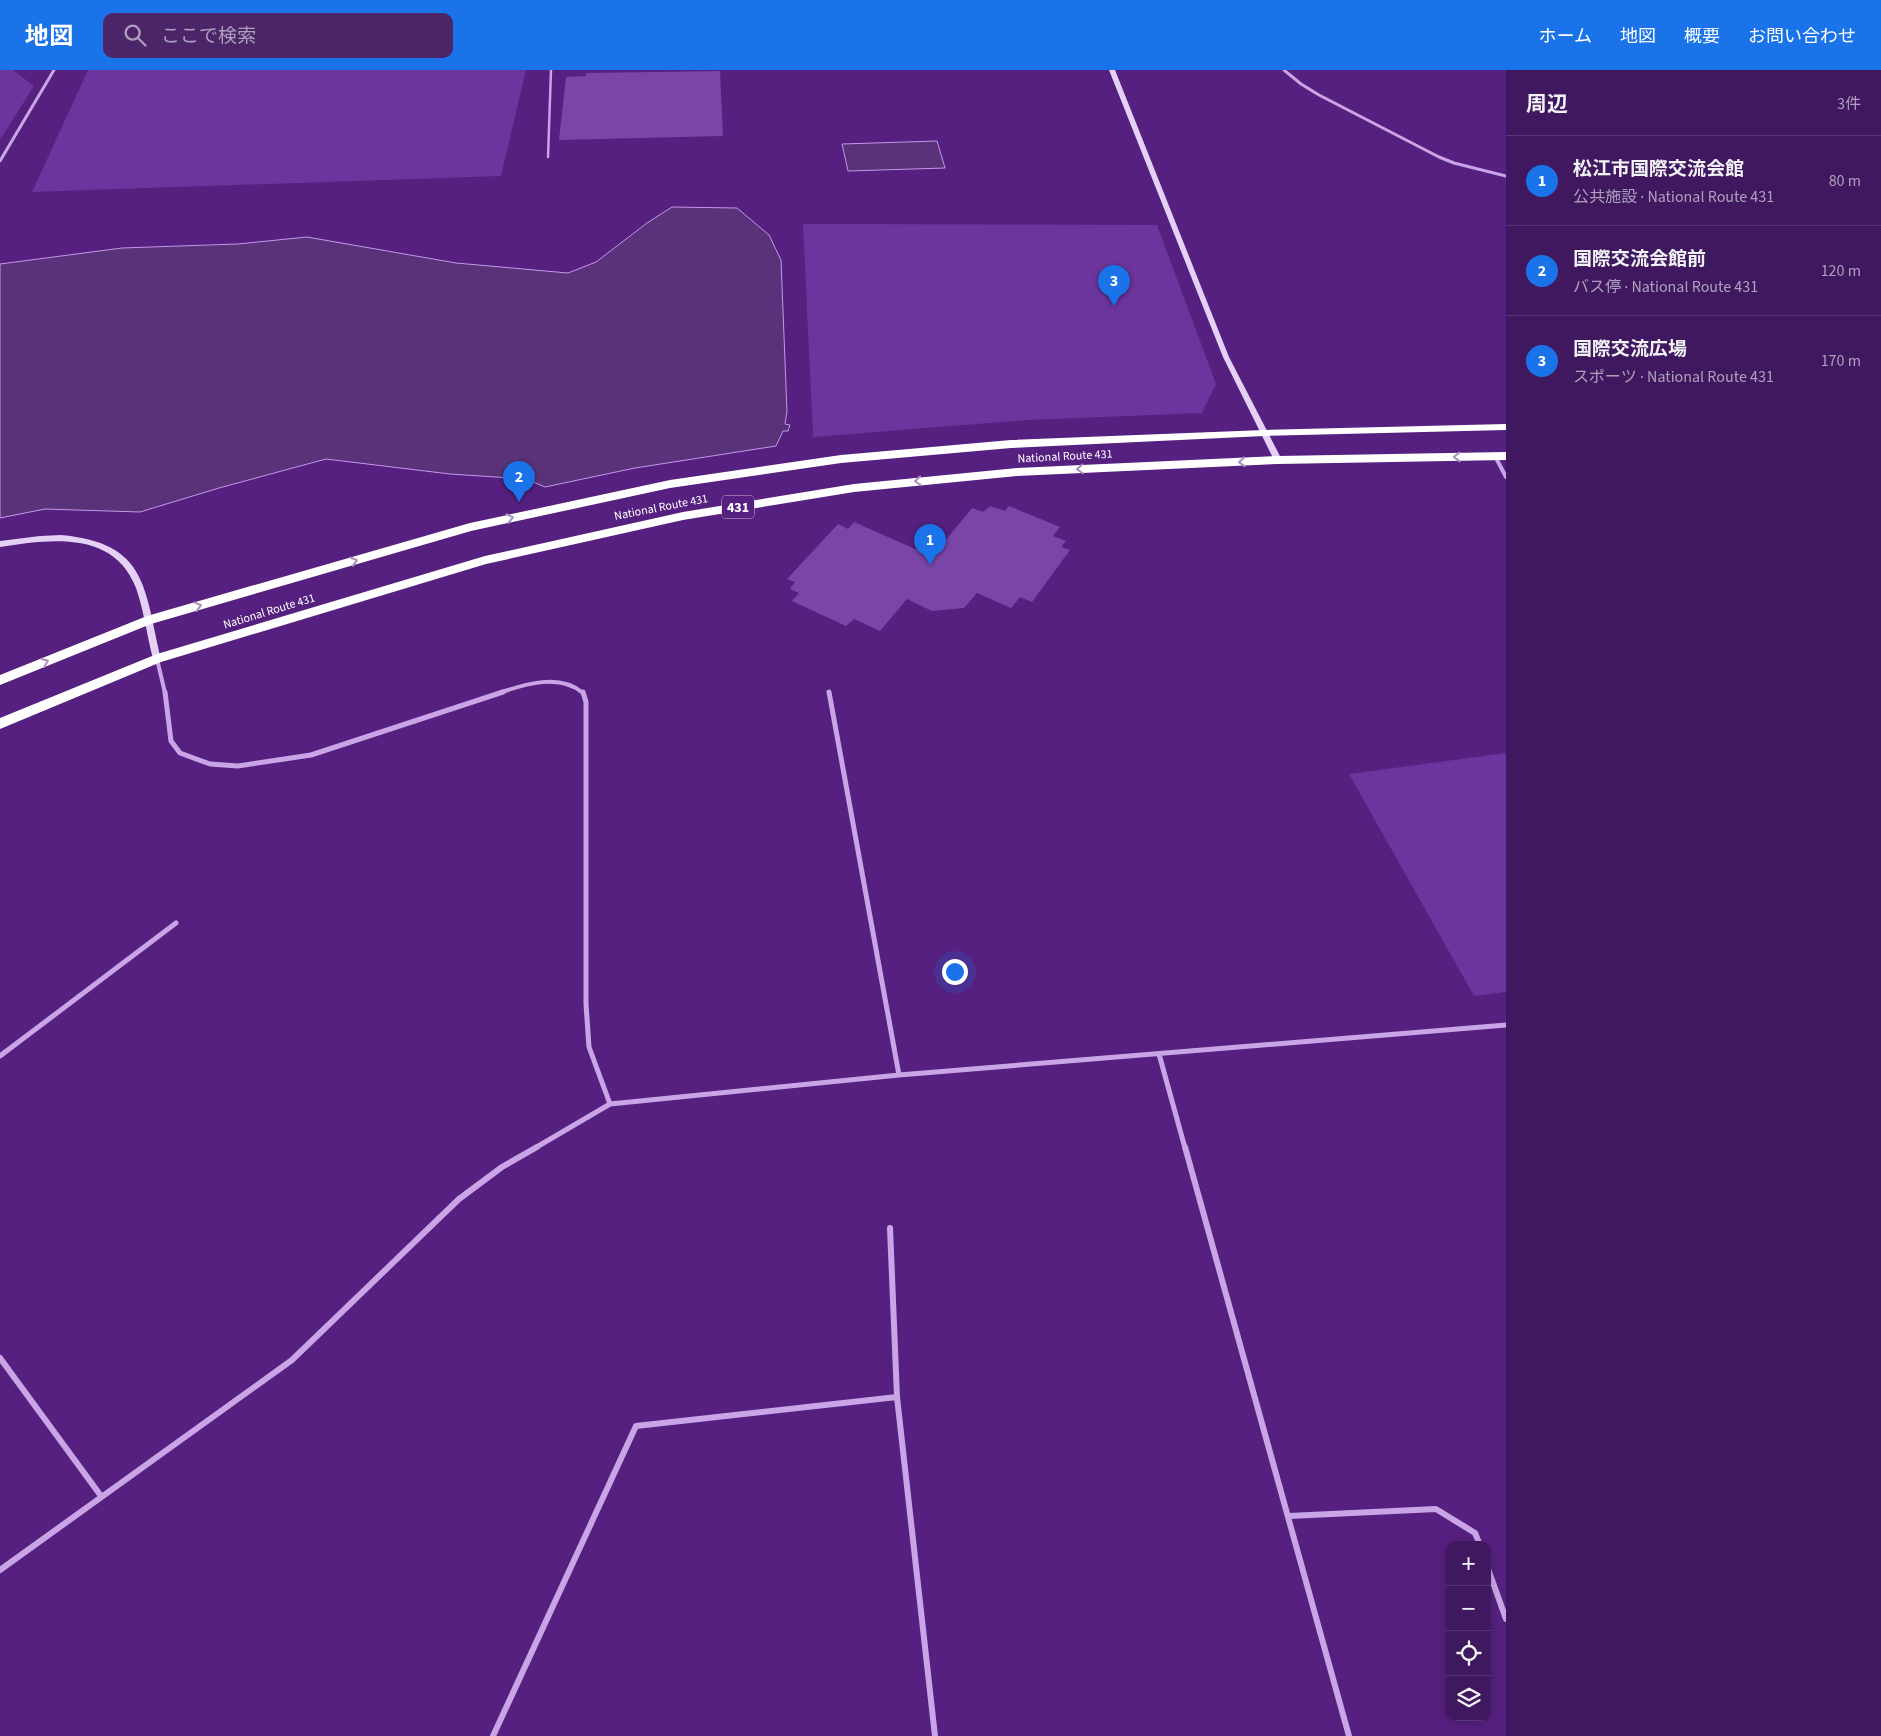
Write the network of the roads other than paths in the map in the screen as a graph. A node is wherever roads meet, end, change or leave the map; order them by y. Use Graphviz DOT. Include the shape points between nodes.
graph roads {
  1 [pos="54,70"];
  2 [pos="551,70"];
  3 [pos="1112,70"];
  4 [pos="1284,70"];
  5 [pos="548,157"];
  6 [pos="0,161"];
  7 [pos="1506,176"];
  8 [pos="1506,427"];
  9 [pos="1264,433"];
  10 [pos="1500,456"];
  11 [pos="1278,460"];
  12 [pos="1506,477"];
  13 [pos="0,544"];
  14 [pos="147,621"];
  15 [pos="157,659"];
  16 [pos="0,680"];
  17 [pos="829,692"];
  18 [pos="0,724"];
  19 [pos="176,923"];
  20 [pos="1506,1025"];
  21 [pos="1159,1054"];
  22 [pos="0,1056"];
  23 [pos="899,1075"];
  24 [pos="610,1104"];
  25 [pos="890,1228"];
  26 [pos="0,1358"];
  27 [pos="897,1397"];
  28 [pos="101,1496"];
  29 [pos="1289,1516"];
  30 [pos="1478,1541"];
  31 [pos="0,1570"];
  32 [pos="1491,1577"];
  33 [pos="1506,1619"];
  34 [pos="493,1736"];
  35 [pos="935,1736"];
  36 [pos="1349,1736"];
  1 -- 6 [label="street"];
  2 -- 5 [label="lane"];
  3 -- 9 [label="street" via="1226,357"];
  4 -- 7 [label="street" via="1318,95 1439,157"];
  8 -- 9 [label="highway, National Route 431 / 431"];
  9 -- 11 [label="street"];
  14 -- 9 [label="highway, National Route 431 / 431, one-way" via="470,527 670,484 842,459 1011,444"];
  10 -- 11 [label="highway, National Route 431 / 431, one-way"];
  10 -- 12 [label="street"];
  11 -- 15 [label="highway, National Route 431 / 431, one-way" via="1008,473 854,488 683,516 485,560"];
  13 -- 14 [label="street" via="66,537 99,543 124,558 139,586"];
  14 -- 15 [label="street"];
  16 -- 14 [label="highway, National Route 431 / 431, one-way"];
  15 -- 18 [label="highway, National Route 431 / 431"];
  15 -- 24 [label="street" via="171,741 180,753 210,764 238,766 311,755 523,685 550,681 569,684 583,692 586,702 586,1004 589,1047"];
  17 -- 23 [label="street"];
  19 -- 22 [label="street"];
  20 -- 21 [label="street"];
  21 -- 23 [label="street"];
  21 -- 29 [label="street"];
  23 -- 24 [label="street"];
  24 -- 28 [label="street" via="502,1167 459,1199 292,1360"];
  25 -- 27 [label="street"];
  26 -- 28 [label="street"];
  27 -- 34 [label="street" via="636,1426"];
  27 -- 35 [label="street"];
  28 -- 31 [label="street"];
  29 -- 30 [label="street" via="1436,1508 1475,1533"];
  29 -- 36 [label="street"];
  32 -- 33 [label="street"];
}
